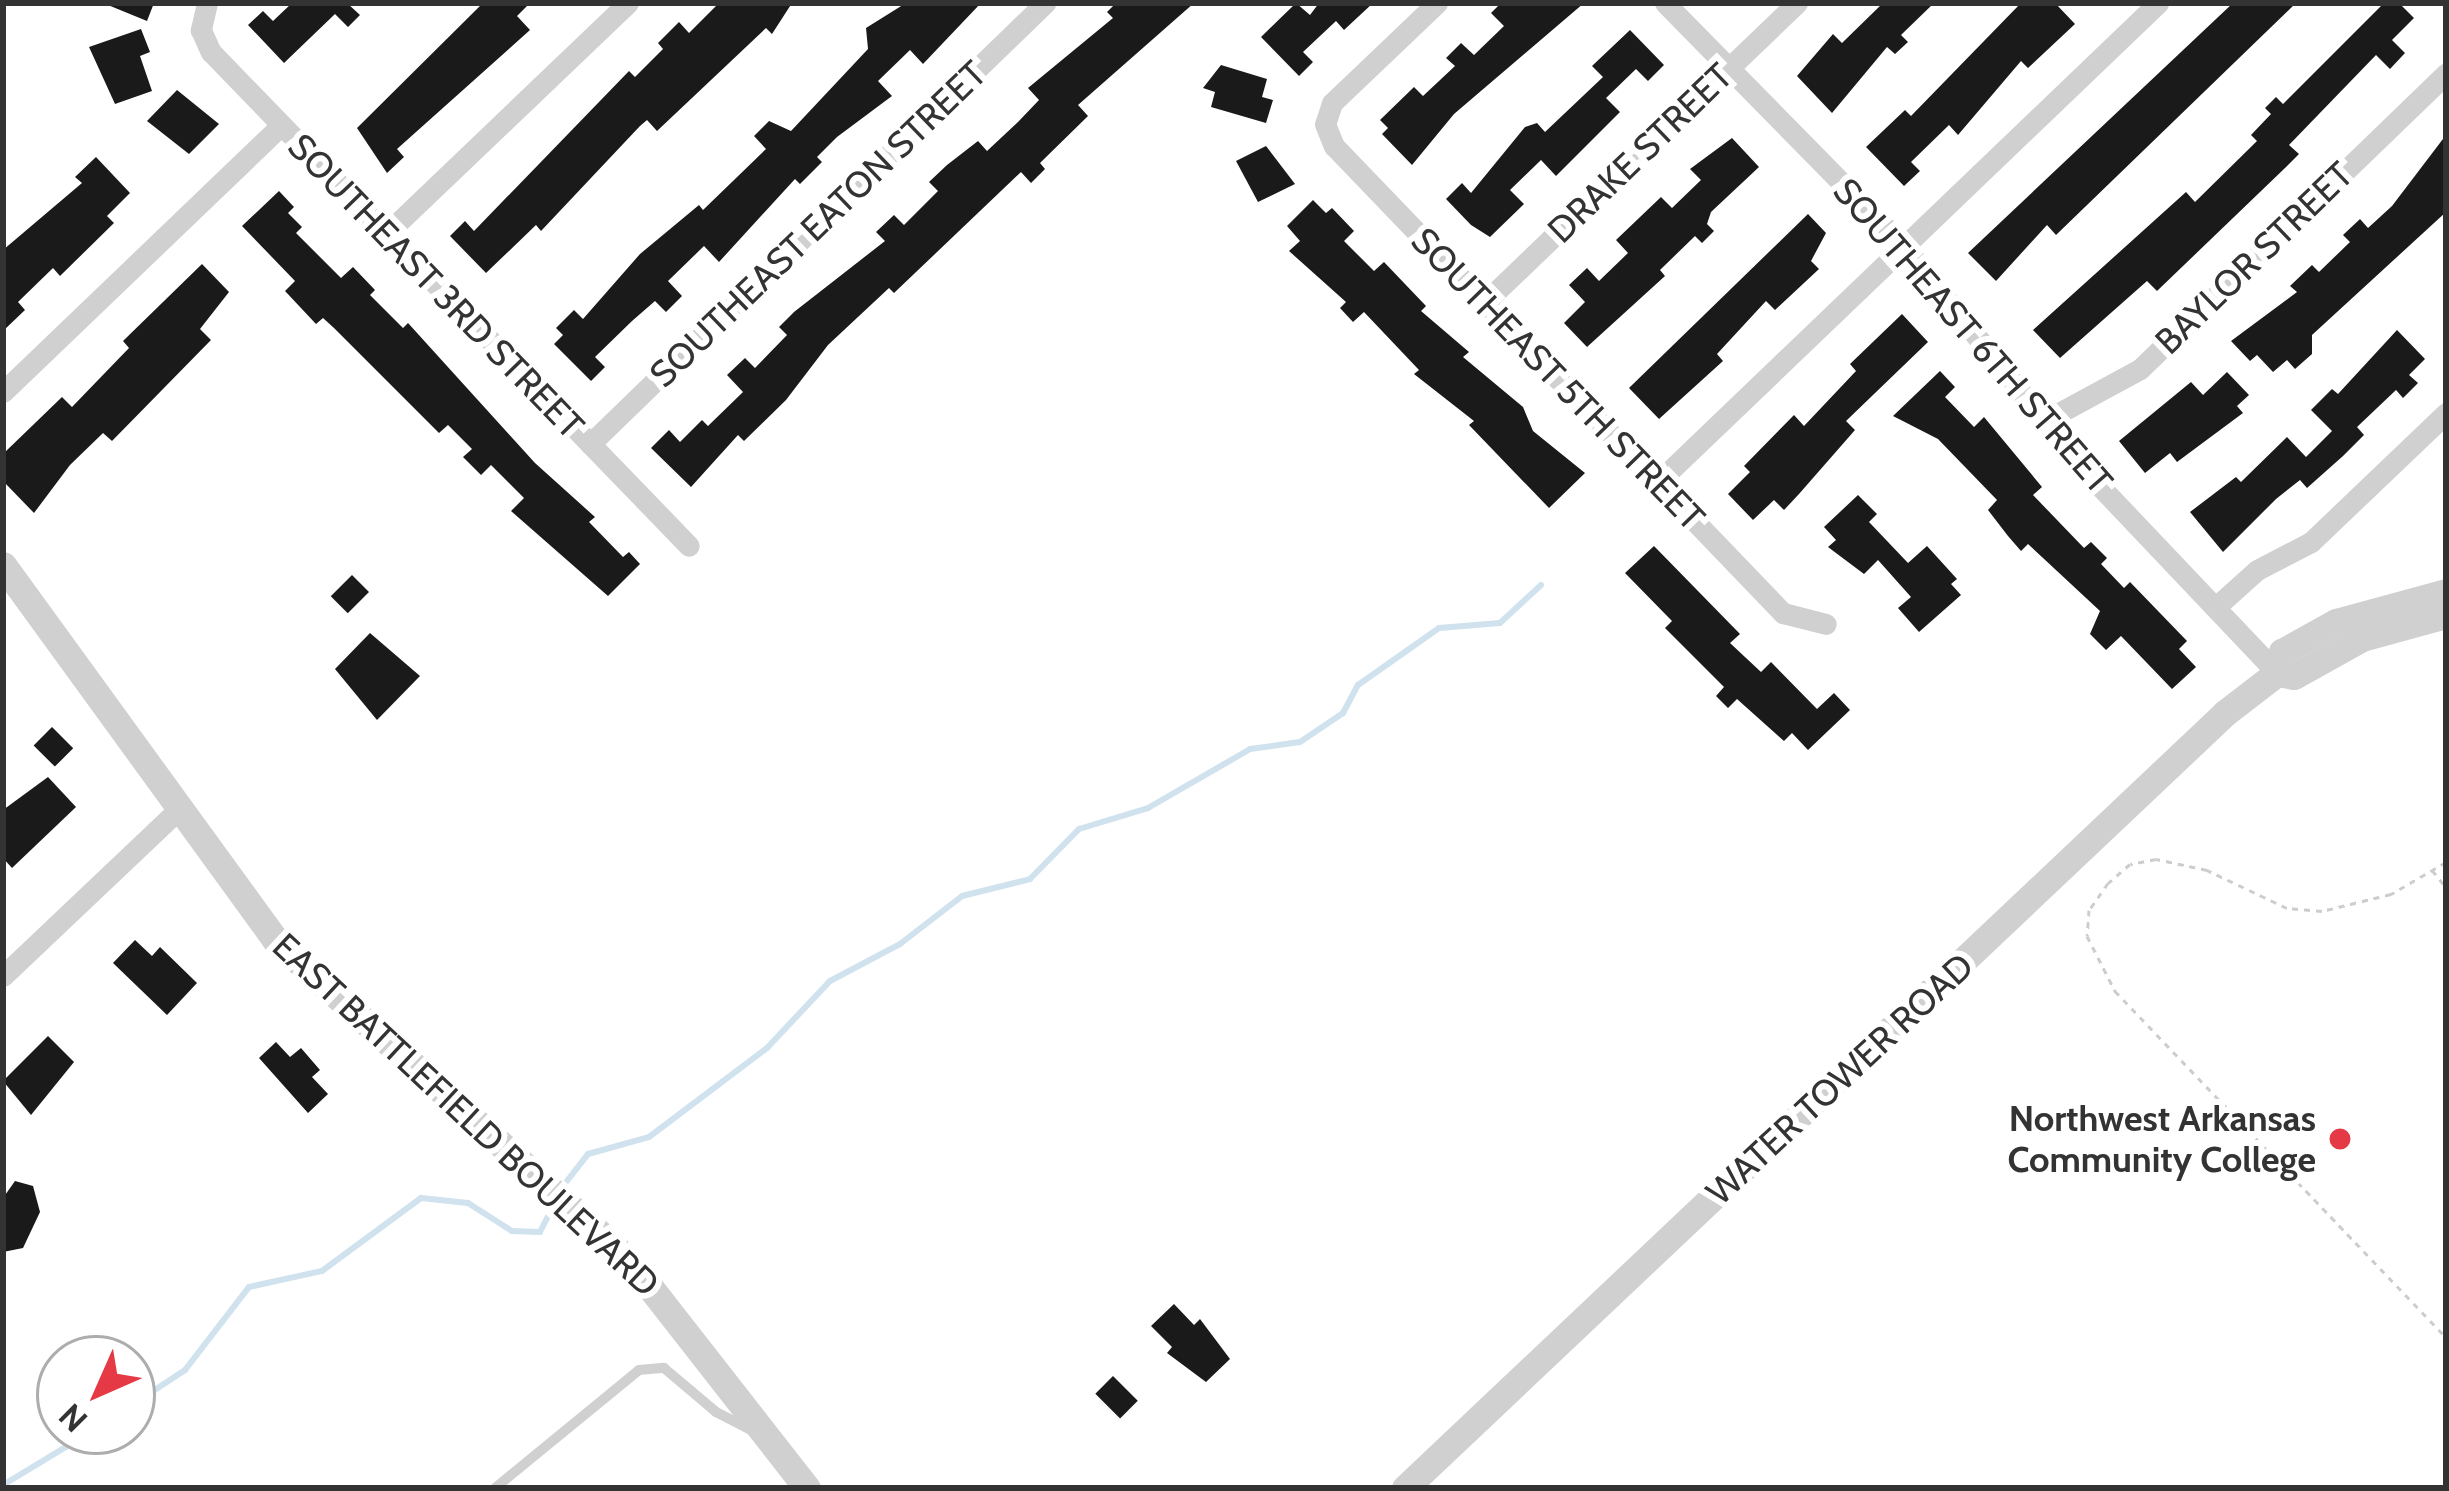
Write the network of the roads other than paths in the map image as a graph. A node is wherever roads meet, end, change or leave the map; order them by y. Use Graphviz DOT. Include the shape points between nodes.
graph roads {
  1 [pos="628,3"];
  2 [pos="1045,3"];
  3 [pos="1437,3"];
  4 [pos="1665,3"];
  5 [pos="1796,3"];
  6 [pos="2158,3"];
  7 [pos="205,9"];
  8 [pos="1729,69"];
  9 [pos="2446,74"];
  10 [pos="280,125"];
  11 [pos="386,234"];
  12 [pos="1906,248"];
  13 [pos="1484,303"];
  14 [pos="3,392"];
  15 [pos="2446,413"];
  16 [pos="2046,420"];
  17 [pos="590,445"];
  18 [pos="1657,483"];
  19 [pos="689,547"];
  20 [pos="3,565"];
  21 [pos="2446,592"];
  22 [pos="2218,605"];
  23 [pos="2446,614"];
  24 [pos="1826,624"];
  25 [pos="2277,673"];
  26 [pos="178,810"];
  27 [pos="3,976"];
  28 [pos="766,1435"];
  29 [pos="495,1488"];
  30 [pos="807,1488"];
  31 [pos="1405,1488"];
  1 -- 11 [label="street"];
  2 -- 17 [label="street, SOUTHEAST EATON STREET"];
  3 -- 13 [label="street, SOUTHEAST 5TH STREET" via="1332,103 1325,124 1334,146"];
  4 -- 8 [label="street, SOUTHEAST 6TH STREET"];
  5 -- 8 [label="street, DRAKE STREET"];
  6 -- 12 [label="street"];
  7 -- 10 [label="street, SOUTHEAST 3RD STREET" via="211,52"];
  8 -- 12 [label="street, SOUTHEAST 6TH STREET"];
  8 -- 13 [label="street, DRAKE STREET"];
  9 -- 16 [label="street, BAYLOR STREET" via="2140,369"];
  10 -- 11 [label="street, SOUTHEAST 3RD STREET"];
  10 -- 14 [label="street"];
  11 -- 17 [label="street, SOUTHEAST 3RD STREET"];
  12 -- 16 [label="street, SOUTHEAST 6TH STREET"];
  12 -- 18 [label="street"];
  13 -- 18 [label="street, SOUTHEAST 5TH STREET"];
  15 -- 22 [label="street" via="2311,542 2257,570"];
  16 -- 22 [label="street, SOUTHEAST 6TH STREET"];
  17 -- 19 [label="street, SOUTHEAST 3RD STREET"];
  18 -- 24 [label="street, SOUTHEAST 5TH STREET" via="1783,614"];
  20 -- 26 [label="street, EAST BATTLEFIELD BOULEVARD"];
  21 -- 25 [label="street, WATER TOWER ROAD" via="2336,622 2282,652"];
  22 -- 25 [label="street, SOUTHEAST 6TH STREET"];
  23 -- 25 [label="street, WATER TOWER ROAD" via="2362,638 2294,676"];
  25 -- 31 [label="street, WATER TOWER ROAD" via="2224,713"];
  26 -- 27 [label="street"];
  26 -- 28 [label="street, EAST BATTLEFIELD BOULEVARD" via="277,941 326,991 628,1259"];
  28 -- 29 [label="lane" via="716,1412 664,1368 640,1370"];
  28 -- 30 [label="street, EAST BATTLEFIELD BOULEVARD"];
}
